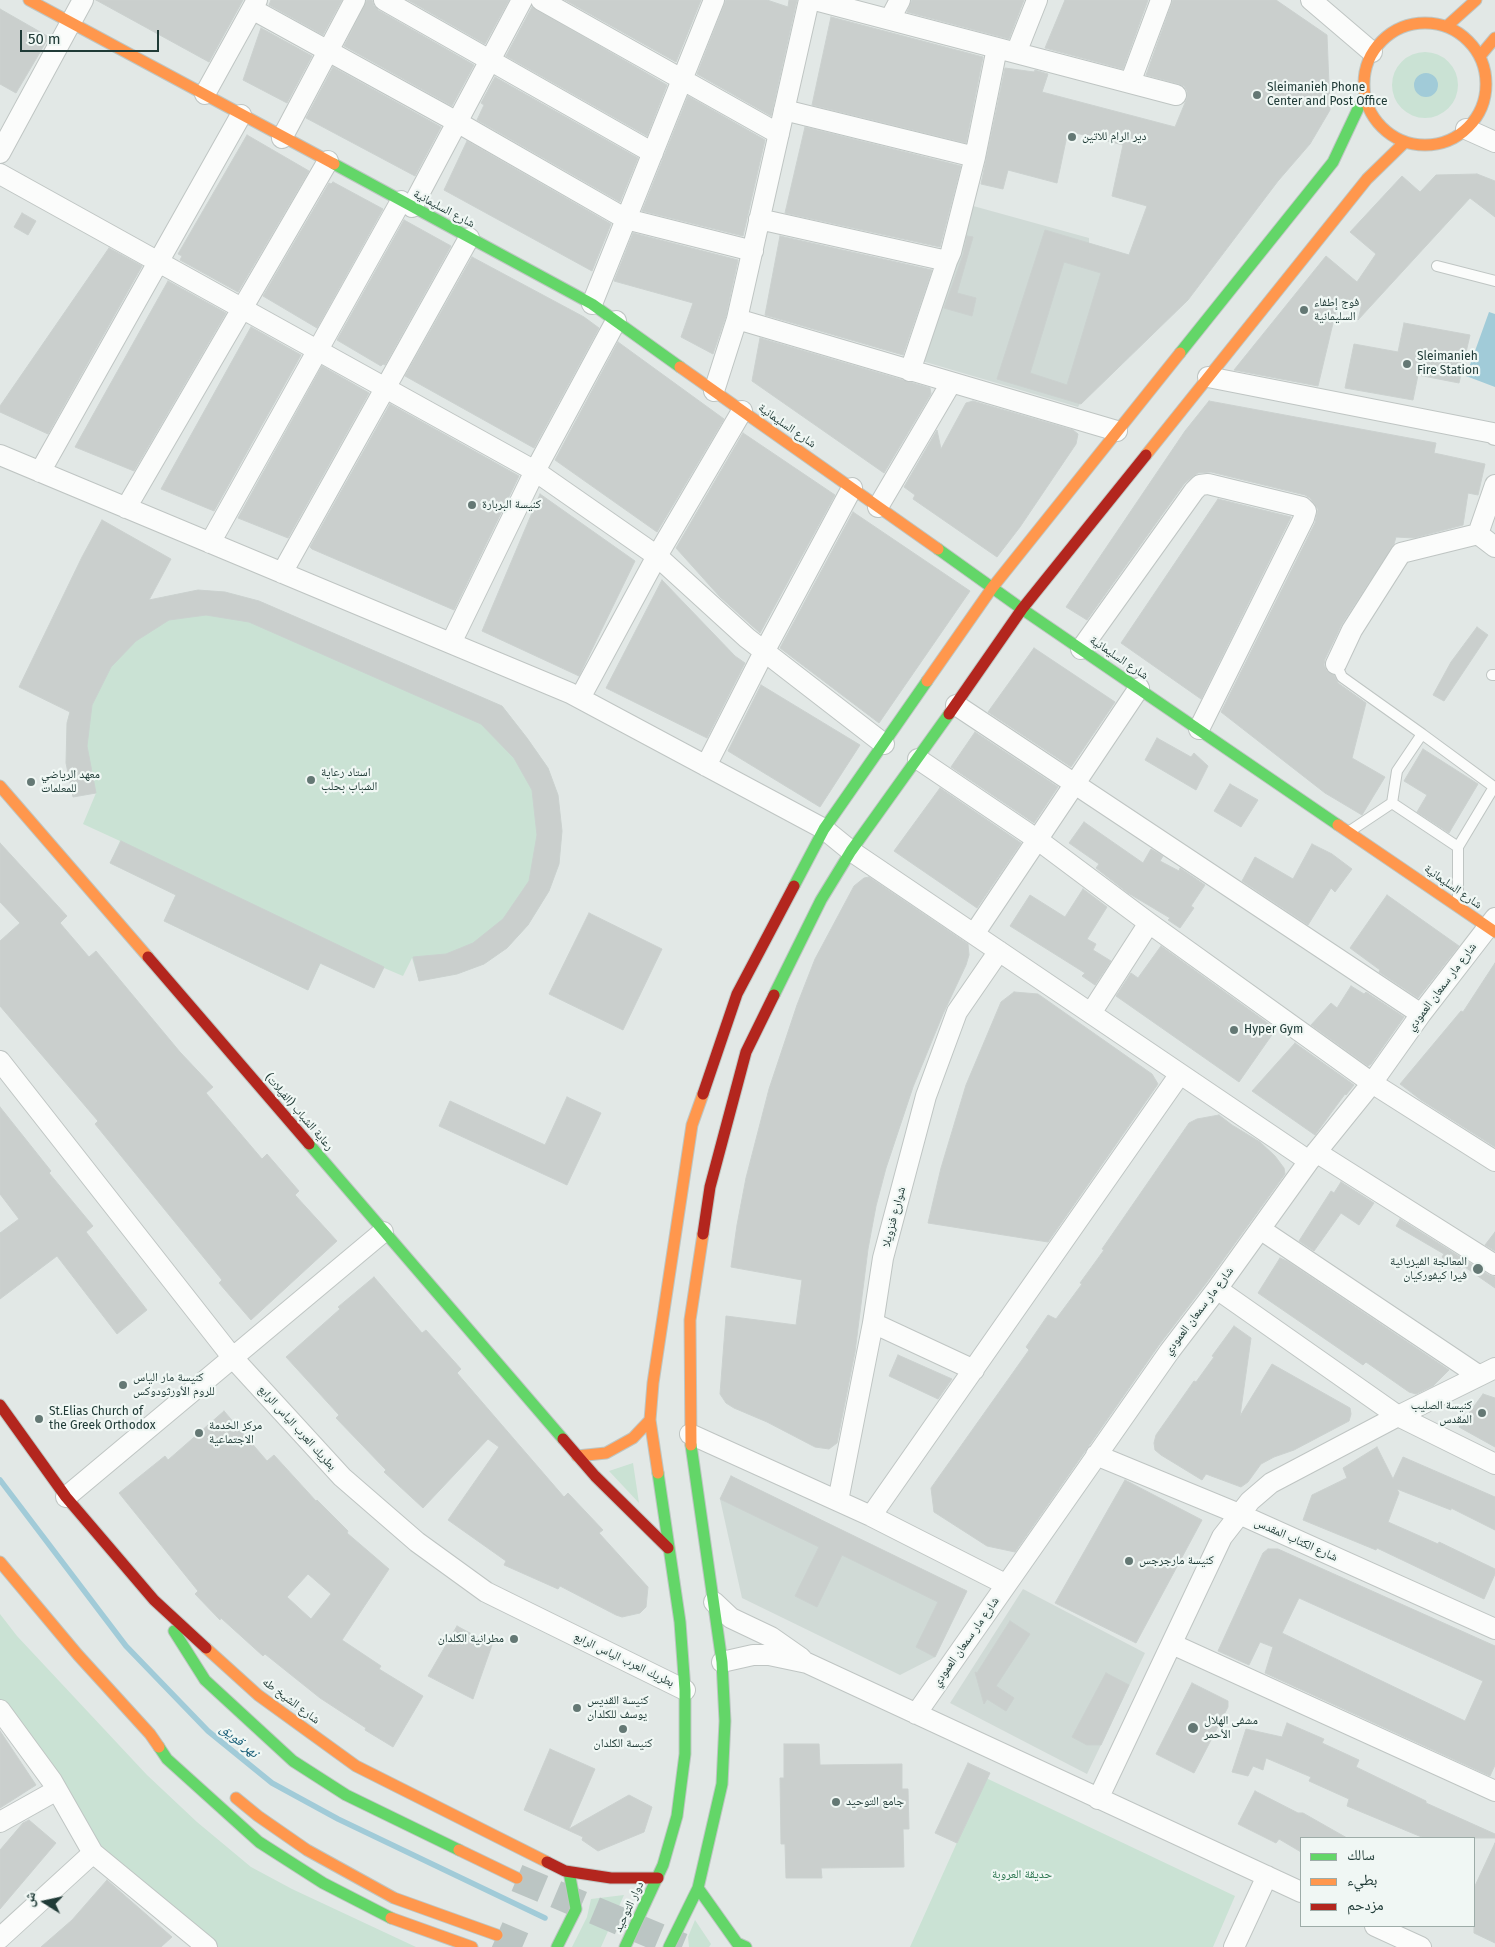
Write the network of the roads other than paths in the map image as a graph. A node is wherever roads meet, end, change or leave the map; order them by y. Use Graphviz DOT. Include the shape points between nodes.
graph roads {
  1 [pos="29,0"];
  2 [pos="83,0"];
  3 [pos="355,0"];
  4 [pos="384,0"];
  5 [pos="522,0"];
  6 [pos="541,0"];
  7 [pos="714,0"];
  8 [pos="809,0"];
  9 [pos="815,0"];
  10 [pos="900,0"];
  11 [pos="1037,0"];
  12 [pos="1161,0"];
  13 [pos="1311,0"];
  14 [pos="1453,0"];
  15 [pos="1476,0"];
  16 [pos="254,5"];
  17 [pos="890,20"];
  18 [pos="70,23"];
  19 [pos="1447,26"];
  20 [pos="1495,38"];
  21 [pos="997,48"];
  22 [pos="327,52"];
  23 [pos="1372,52"];
  24 [pos="1016,53"];
  25 [pos="1480,56"];
  26 [pos="490,60"];
  27 [pos="682,79"];
  28 [pos="1130,83"];
  29 [pos="205,94"];
  30 [pos="1176,95"];
  31 [pos="1364,96"];
  32 [pos="784,110"];
  33 [pos="241,115"];
  34 [pos="457,122"];
  35 [pos="1470,125"];
  36 [pos="1495,129"];
  37 [pos="779,134"];
  38 [pos="282,138"];
  39 [pos="1405,142"];
  40 [pos="1495,142"];
  41 [pos="0,153"];
  42 [pos="653,153"];
  43 [pos="975,157"];
  44 [pos="328,161"];
  45 [pos="0,174"];
  46 [pos="406,204"];
  47 [pos="626,219"];
  48 [pos="759,220"];
  49 [pos="469,238"];
  50 [pos="752,251"];
  51 [pos="947,261"];
  52 [pos="159,262"];
  53 [pos="1437,266"];
  54 [pos="1495,281"];
  55 [pos="592,304"];
  56 [pos="242,308"];
  57 [pos="737,319"];
  58 [pos="616,321"];
  59 [pos="318,351"];
  60 [pos="910,371"];
  61 [pos="1208,377"];
  62 [pos="951,383"];
  63 [pos="386,388"];
  64 [pos="714,391"];
  65 [pos="742,410"];
  66 [pos="1117,431"];
  67 [pos="1495,435"];
  68 [pos="0,455"];
  69 [pos="535,471"];
  70 [pos="40,472"];
  71 [pos="1495,485"];
  72 [pos="852,488"];
  73 [pos="878,507"];
  74 [pos="126,508"];
  75 [pos="1478,534"];
  76 [pos="210,543"];
  77 [pos="1495,547"];
  78 [pos="657,556"];
  79 [pos="282,572"];
  80 [pos="992,588"];
  81 [pos="1022,609"];
  82 [pos="451,643"];
  83 [pos="1081,649"];
  84 [pos="764,652"];
  85 [pos="1336,664"];
  86 [pos="1139,688"];
  87 [pos="580,698"];
  88 [pos="956,704"];
  89 [pos="1200,729"];
  90 [pos="1422,734"];
  91 [pos="884,744"];
  92 [pos="918,759"];
  93 [pos="706,766"];
  94 [pos="1075,784"];
  95 [pos="0,786"];
  96 [pos="1392,803"];
  97 [pos="824,829"];
  98 [pos="1349,832"];
  99 [pos="1038,840"];
  100 [pos="1458,847"];
  101 [pos="850,850"];
  102 [pos="1458,907"];
  103 [pos="1149,923"];
  104 [pos="1493,926"];
  105 [pos="974,934"];
  106 [pos="999,951"];
  107 [pos="1091,1013"];
  108 [pos="1421,1014"];
  109 [pos="0,1061"];
  110 [pos="1180,1074"];
  111 [pos="1372,1082"];
  112 [pos="1312,1156"];
  113 [pos="1494,1156"];
  114 [pos="1260,1229"];
  115 [pos="383,1232"];
  116 [pos="1495,1265"];
  117 [pos="1217,1290"];
  118 [pos="873,1323"];
  119 [pos="233,1358"];
  120 [pos="974,1370"];
  121 [pos="1487,1372"];
  122 [pos="0,1405"];
  123 [pos="1398,1416"];
  124 [pos="650,1420"];
  125 [pos="690,1434"];
  126 [pos="1096,1455"];
  127 [pos="577,1456"];
  128 [pos="1495,1464"];
  129 [pos="66,1497"];
  130 [pos="838,1501"];
  131 [pos="1238,1514"];
  132 [pos="871,1516"];
  133 [pos="668,1548"];
  134 [pos="0,1562"];
  135 [pos="1005,1584"];
  136 [pos="154,1600"];
  137 [pos="714,1602"];
  138 [pos="1495,1629"];
  139 [pos="1172,1644"];
  140 [pos="722,1662"];
  141 [pos="807,1662"];
  142 [pos="685,1690"];
  143 [pos="0,1710"];
  144 [pos="916,1714"];
  145 [pos="150,1734"];
  146 [pos="173,1747"];
  147 [pos="57,1790"];
  148 [pos="1495,1791"];
  149 [pos="230,1792"];
  150 [pos="1098,1798"];
  151 [pos="0,1822"];
  152 [pos="93,1853"];
  153 [pos="569,1872"];
  154 [pos="1266,1876"];
  155 [pos="517,1878"];
  156 [pos="658,1878"];
  157 [pos="698,1888"];
  158 [pos="1300,1892"];
  159 [pos="1377,1927"];
  160 [pos="496,1935"];
  161 [pos="0,1938"];
  162 [pos="738,1946"];
  163 [pos="207,1947"];
  164 [pos="472,1947"];
  165 [pos="557,1947"];
  166 [pos="626,1947"];
  167 [pos="669,1947"];
  168 [pos="1234,1947"];
  169 [pos="1421,1947"];
  1 -- 18 [label="main road, شارع السليمانية"];
  2 -- 18 [label="street"];
  3 -- 22 [label="street"];
  4 -- 26 [label="street"];
  5 -- 26 [label="street"];
  6 -- 27 [label="street"];
  7 -- 27 [label="street"];
  8 -- 32 [label="street"];
  9 -- 17 [label="street"];
  10 -- 17 [label="street"];
  11 -- 24 [label="street"];
  12 -- 28 [label="street"];
  13 -- 23 [label="street"];
  14 -- 19 [label="street"];
  15 -- 19 [label="main road"];
  16 -- 22 [label="street"];
  16 -- 29 [label="street"];
  17 -- 21 [label="street"];
  18 -- 29 [label="main road, شارع السليمانية"];
  18 -- 41 [label="street"];
  19 -- 23 [label="main road" via="1412,24 1396,29"];
  19 -- 25 [label="main road" via="1466,38"];
  20 -- 25 [label="main road"];
  21 -- 24 [label="street"];
  21 -- 43 [label="street"];
  22 -- 34 [label="street"];
  22 -- 38 [label="street"];
  23 -- 31 [label="main road" via="1364,73"];
  24 -- 28 [label="street"];
  25 -- 35 [label="main road" via="1486,89 1482,106"];
  26 -- 34 [label="street"];
  26 -- 42 [label="street"];
  27 -- 37 [label="street"];
  27 -- 42 [label="street"];
  28 -- 30 [label="street"];
  29 -- 33 [label="main road, شارع السليمانية"];
  31 -- 39 [label="main road" via="1372,116 1386,132"];
  31 -- 66 [label="main road, دوار التوحيد" via="1333,162"];
  32 -- 37 [label="street"];
  32 -- 43 [label="street"];
  33 -- 38 [label="main road, شارع السليمانية"];
  33 -- 52 [label="street"];
  34 -- 46 [label="street"];
  34 -- 47 [label="street"];
  35 -- 36 [label="street"];
  35 -- 39 [label="main road" via="1444,143 1418,146"];
  35 -- 40 [label="street"];
  37 -- 48 [label="street"];
  38 -- 44 [label="main road, شارع السليمانية"];
  39 -- 61 [label="main road" via="1367,179"];
  42 -- 47 [label="street"];
  43 -- 51 [label="street"];
  44 -- 46 [label="main road, شارع السليمانية"];
  44 -- 56 [label="street"];
  45 -- 52 [label="street"];
  46 -- 49 [label="main road, شارع السليمانية"];
  46 -- 59 [label="street"];
  47 -- 50 [label="street"];
  47 -- 55 [label="street"];
  48 -- 50 [label="street"];
  48 -- 51 [label="street"];
  49 -- 55 [label="main road, شارع السليمانية"];
  49 -- 63 [label="street"];
  50 -- 57 [label="street"];
  51 -- 60 [label="street"];
  52 -- 56 [label="street"];
  52 -- 70 [label="street"];
  53 -- 54 [label="lane"];
  55 -- 58 [label="main road, شارع السليمانية"];
  56 -- 59 [label="street"];
  56 -- 74 [label="street"];
  57 -- 60 [label="street"];
  57 -- 64 [label="street"];
  58 -- 64 [label="main road, شارع السليمانية"];
  58 -- 69 [label="street"];
  59 -- 63 [label="street"];
  59 -- 76 [label="street"];
  60 -- 62 [label="street"];
  61 -- 67 [label="street"];
  61 -- 81 [label="main road"];
  62 -- 66 [label="street"];
  62 -- 73 [label="street"];
  63 -- 69 [label="street"];
  63 -- 79 [label="street"];
  64 -- 65 [label="main road, شارع السليمانية"];
  65 -- 72 [label="main road, شارع السليمانية"];
  65 -- 78 [label="street"];
  66 -- 80 [label="main road, دوار التوحيد"];
  68 -- 70 [label="street"];
  69 -- 78 [label="street"];
  69 -- 82 [label="street"];
  70 -- 74 [label="street"];
  71 -- 75 [label="street"];
  72 -- 73 [label="main road, شارع السليمانية"];
  72 -- 84 [label="street"];
  73 -- 80 [label="main road, شارع السليمانية"];
  74 -- 76 [label="street"];
  75 -- 77 [label="street"];
  75 -- 85 [label="street" via="1400,553 1352,630"];
  76 -- 79 [label="street"];
  78 -- 84 [label="street"];
  78 -- 87 [label="street"];
  79 -- 82 [label="street"];
  80 -- 81 [label="main road, شارع السليمانية"];
  80 -- 91 [label="main road, دوار التوحيد"];
  81 -- 83 [label="main road, شارع السليمانية"];
  81 -- 88 [label="main road"];
  82 -- 87 [label="street"];
  83 -- 86 [label="main road, شارع السليمانية"];
  83 -- 89 [label="street" via="1200,485 1208,484 1302,507 1306,511 1304,518"];
  84 -- 91 [label="street"];
  84 -- 93 [label="street"];
  85 -- 90 [label="lane" via="1342,676"];
  86 -- 89 [label="main road, شارع السليمانية"];
  86 -- 94 [label="street"];
  87 -- 93 [label="street"];
  88 -- 92 [label="main road"];
  88 -- 94 [label="street"];
  89 -- 98 [label="main road, شارع السليمانية"];
  90 -- 96 [label="lane" via="1397,771"];
  90 -- 100 [label="lane" via="1494,786"];
  91 -- 97 [label="main road, دوار التوحيد"];
  92 -- 99 [label="street"];
  92 -- 101 [label="main road"];
  93 -- 97 [label="street"];
  94 -- 99 [label="street"];
  94 -- 108 [label="street"];
  95 -- 115 [label="main road, رعاية الشباب (الفيلات)"];
  96 -- 98 [label="lane"];
  96 -- 100 [label="lane"];
  97 -- 101 [label="street"];
  97 -- 124 [label="main road, دوار التوحيد" via="737,994 692,1125"];
  98 -- 102 [label="main road, شارع السليمانية"];
  99 -- 103 [label="street"];
  99 -- 105 [label="street"];
  100 -- 102 [label="lane"];
  101 -- 105 [label="street"];
  101 -- 125 [label="main road" via="820,900 746,1052 710,1187 690,1320"];
  102 -- 104 [label="main road, شارع السليمانية"];
  103 -- 107 [label="street"];
  103 -- 111 [label="street"];
  104 -- 108 [label="street, شارع مار سمعان العمودي"];
  105 -- 106 [label="street"];
  106 -- 107 [label="street"];
  106 -- 118 [label="street, شوارع فنزويلا" via="957,1012 926,1096 883,1258"];
  107 -- 110 [label="street"];
  108 -- 111 [label="street, شارع مار سمعان العمودي"];
  109 -- 119 [label="street, بطريك العرب الياس الرابع"];
  110 -- 112 [label="street"];
  110 -- 120 [label="street"];
  111 -- 112 [label="street, شارع مار سمعان العمودي"];
  111 -- 113 [label="street"];
  112 -- 114 [label="street, شارع مار سمعان العمودي"];
  112 -- 116 [label="street"];
  114 -- 117 [label="street, شارع مار سمعان العمودي"];
  114 -- 121 [label="street"];
  115 -- 119 [label="street"];
  115 -- 127 [label="main road, رعاية الشباب (الفيلات)"];
  117 -- 123 [label="street"];
  117 -- 126 [label="street, شارع مار سمعان العمودي"];
  118 -- 120 [label="street"];
  118 -- 130 [label="street, شوارع فنزويلا"];
  119 -- 129 [label="street"];
  119 -- 142 [label="street, بطريك العرب الياس الرابع" via="342,1477 417,1542 486,1592"];
  120 -- 132 [label="street"];
  121 -- 123 [label="street"];
  122 -- 129 [label="main road, شارع الشيخ طه"];
  123 -- 128 [label="street"];
  123 -- 131 [label="street" via="1271,1483"];
  124 -- 127 [label="main road" via="633,1438 606,1453"];
  124 -- 133 [label="main road, دوار التوحيد"];
  125 -- 130 [label="street"];
  125 -- 137 [label="main road" via="695,1494"];
  126 -- 131 [label="street, شارع الكتاب المقدس"];
  126 -- 135 [label="street, شارع مار سمعان العمودي"];
  127 -- 133 [label="main road, رعاية الشباب (الفيلات)"];
  129 -- 136 [label="main road, شارع الشيخ طه"];
  130 -- 132 [label="street"];
  131 -- 138 [label="street, شارع الكتاب المقدس"];
  131 -- 139 [label="street" via="1216,1549"];
  132 -- 135 [label="street"];
  133 -- 142 [label="main road, دوار التوحيد" via="680,1622"];
  134 -- 145 [label="main road"];
  135 -- 144 [label="street, شارع مار سمعان العمودي"];
  136 -- 153 [label="main road, شارع الشيخ طه" via="258,1695 356,1766"];
  136 -- 155 [label="main road" via="206,1680 294,1761 346,1795"];
  137 -- 140 [label="main road"];
  137 -- 141 [label="street" via="731,1618 771,1637"];
  139 -- 148 [label="street"];
  139 -- 150 [label="street"];
  140 -- 141 [label="street" via="753,1655"];
  140 -- 157 [label="main road" via="725,1721 722,1784"];
  141 -- 144 [label="street"];
  142 -- 156 [label="main road, دوار التوحيد" via="685,1754 677,1816"];
  143 -- 147 [label="street"];
  144 -- 150 [label="street"];
  145 -- 146 [label="main road"];
  145 -- 164 [label="main road" via="167,1759 259,1842 323,1882 392,1918"];
  147 -- 151 [label="street"];
  147 -- 152 [label="street"];
  149 -- 160 [label="main road" via="307,1850 394,1898"];
  150 -- 154 [label="street"];
  152 -- 161 [label="street"];
  152 -- 163 [label="street"];
  153 -- 156 [label="main road, شارع الشيخ طه" via="611,1878"];
  153 -- 165 [label="main road" via="576,1909"];
  154 -- 158 [label="street"];
  154 -- 168 [label="street"];
  156 -- 166 [label="main road, دوار التوحيد"];
  157 -- 162 [label="main road"];
  157 -- 167 [label="main road"];
  159 -- 169 [label="street"];
}
